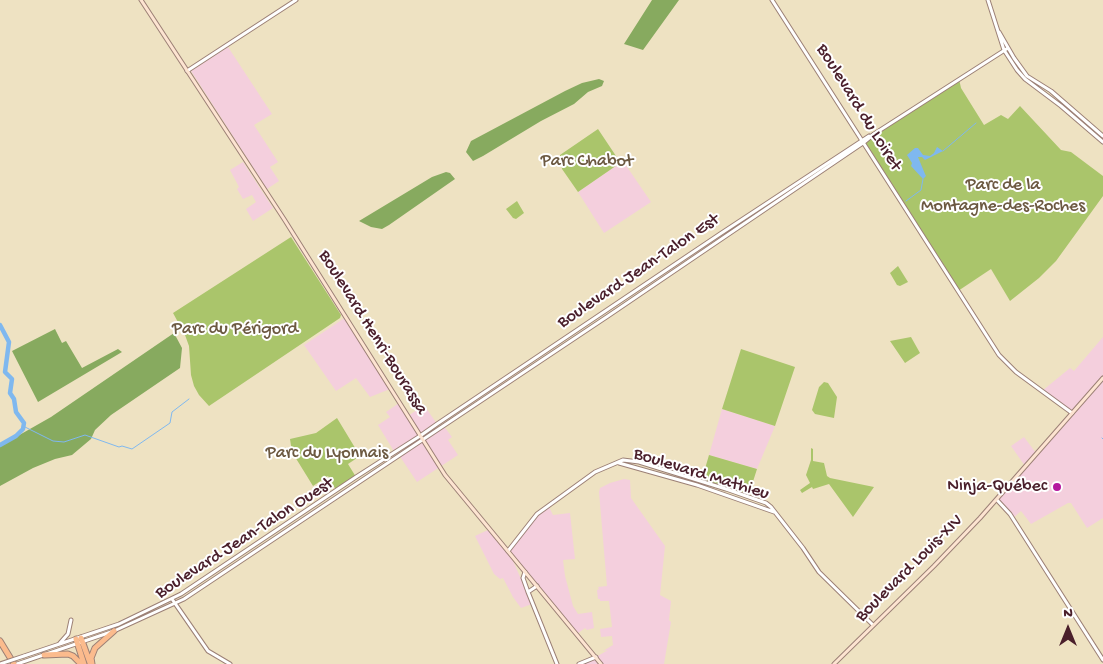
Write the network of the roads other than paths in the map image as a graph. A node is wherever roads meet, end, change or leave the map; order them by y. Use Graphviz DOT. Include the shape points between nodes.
graph roads {
  1 [pos="141,0"];
  2 [pos="296,0"];
  3 [pos="772,0"];
  4 [pos="988,0"];
  5 [pos="1006,49"];
  6 [pos="187,71"];
  7 [pos="1103,136"];
  8 [pos="862,142"];
  9 [pos="1103,142"];
  10 [pos="1103,378"];
  11 [pos="1072,413"];
  12 [pos="421,438"];
  13 [pos="996,500"];
  14 [pos="508,552"];
  15 [pos="526,572"];
  16 [pos="537,586"];
  17 [pos="528,592"];
  18 [pos="172,599"];
  19 [pos="175,604"];
  20 [pos="71,620"];
  21 [pos="873,625"];
  22 [pos="114,631"];
  23 [pos="0,640"];
  24 [pos="79,641"];
  25 [pos="59,644"];
  26 [pos="44,655"];
  27 [pos="596,657"];
  28 [pos="1103,660"];
  29 [pos="0,664"];
  30 [pos="15,664"];
  31 [pos="83,664"];
  32 [pos="91,664"];
  33 [pos="230,664"];
  34 [pos="557,664"];
  35 [pos="579,664"];
  36 [pos="601,664"];
  37 [pos="834,664"];
  1 -- 6 [label="main road, Boulevard Henri-Bourassa"];
  2 -- 6 [label="street"];
  3 -- 8 [label="street, Boulevard du Loiret"];
  4 -- 5 [label="street"];
  5 -- 7 [label="street" via="1027,76 1058,97"];
  5 -- 8 [label="street, Boulevard Jean-Talon Est"];
  5 -- 9 [label="street" via="1013,65 1025,78"];
  6 -- 12 [label="main road, Boulevard Henri-Bourassa"];
  8 -- 11 [label="street, Boulevard du Loiret" via="999,355 1016,372"];
  8 -- 12 [label="street, Boulevard Jean-Talon Est" via="444,419"];
  10 -- 11 [label="main road, Boulevard Louis-XIV"];
  11 -- 13 [label="main road, Boulevard Louis-XIV"];
  12 -- 14 [label="main road, Boulevard Henri-Bourassa" via="445,475"];
  12 -- 18 [label="street, Boulevard Jean-Talon Ouest" via="356,477"];
  12 -- 19 [label="street, Boulevard Jean-Talon Ouest"];
  13 -- 21 [label="main road, Boulevard Louis-XIV"];
  13 -- 28 [label="street" via="1010,514"];
  14 -- 15 [label="main road, Boulevard Henri-Bourassa"];
  14 -- 21 [label="street, Boulevard Mathieu" via="537,514 548,505 602,468 623,460 639,462 766,503 804,548 819,572"];
  15 -- 16 [label="main road, Boulevard Henri-Bourassa"];
  15 -- 17 [label="street" via="523,578"];
  16 -- 17 [label="street"];
  16 -- 27 [label="main road, Boulevard Henri-Bourassa"];
  17 -- 34 [label="street"];
  18 -- 19 [label="street"];
  18 -- 24 [label="street, Boulevard Jean-Talon Ouest"];
  19 -- 22 [label="street, Boulevard Jean-Talon Ouest"];
  19 -- 33 [label="street" via="208,652"];
  20 -- 25 [label="street" via="68,634"];
  21 -- 37 [label="main road, Boulevard Louis-XIV"];
  22 -- 24 [label="street, Boulevard Jean-Talon Ouest"];
  22 -- 32 [label="highway" via="95,648"];
  23 -- 30 [label="highway"];
  24 -- 25 [label="street, Boulevard Jean-Talon Ouest"];
  24 -- 26 [label="street, Boulevard Jean-Talon Ouest"];
  24 -- 31 [label="highway"];
  24 -- 32 [label="highway"];
  25 -- 29 [label="street, Boulevard Jean-Talon Ouest, bridge"];
  26 -- 30 [label="street, Boulevard Jean-Talon Ouest"];
  26 -- 31 [label="highway" via="68,654"];
  27 -- 35 [label="street"];
  27 -- 36 [label="main road, Boulevard Henri-Bourassa"];
}
